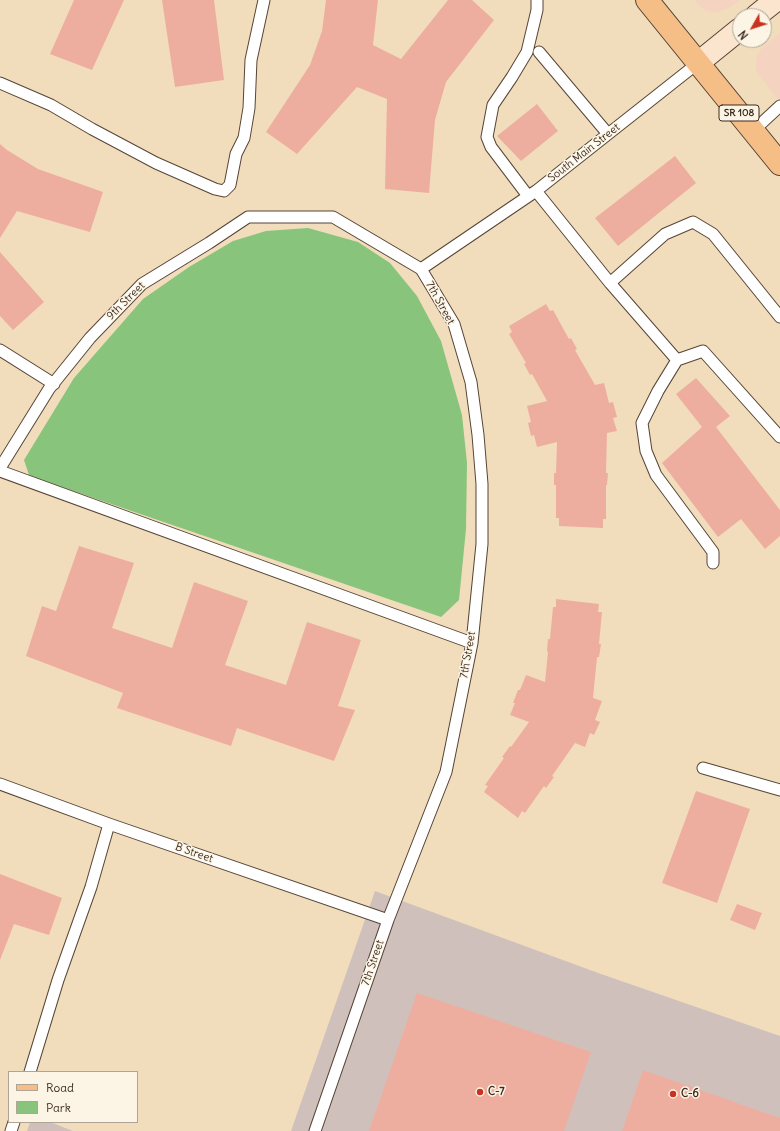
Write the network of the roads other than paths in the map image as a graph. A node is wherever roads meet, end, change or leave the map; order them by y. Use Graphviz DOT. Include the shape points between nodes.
graph roads {
  1 [pos="264,0"];
  2 [pos="537,0"];
  3 [pos="647,0"];
  4 [pos="776,0"];
  5 [pos="766,8"];
  6 [pos="732,35"];
  7 [pos="539,52"];
  8 [pos="698,63"];
  9 [pos="0,83"];
  10 [pos="780,106"];
  11 [pos="753,131"];
  12 [pos="608,134"];
  13 [pos="780,164"];
  14 [pos="532,193"];
  15 [pos="333,217"];
  16 [pos="421,269"];
  17 [pos="610,283"];
  18 [pos="780,317"];
  19 [pos="0,350"];
  20 [pos="678,360"];
  21 [pos="54,384"];
  22 [pos="780,437"];
  23 [pos="0,468"];
  24 [pos="0,471"];
  25 [pos="713,563"];
  26 [pos="472,643"];
  27 [pos="703,768"];
  28 [pos="0,784"];
  29 [pos="780,790"];
  30 [pos="109,824"];
  31 [pos="388,920"];
  32 [pos="30,1071"];
  33 [pos="315,1131"];
  1 -- 9 [label="lane" via="251,60 244,138 236,154 230,185 224,191 156,163 50,105"];
  2 -- 14 [label="lane" via="527,52 493,104 487,137 491,148"];
  3 -- 8 [label="main road, SR 108"];
  4 -- 5 [label="street"];
  6 -- 8 [label="street, South Main Street"];
  7 -- 12 [label="lane"];
  8 -- 11 [label="main road, SR 108"];
  8 -- 12 [label="lane, South Main Street"];
  10 -- 11 [label="lane"];
  11 -- 13 [label="main road, SR 108"];
  12 -- 14 [label="lane, South Main Street"];
  14 -- 16 [label="lane, South Main Street"];
  14 -- 17 [label="lane"];
  15 -- 16 [label="lane, 7th Street"];
  15 -- 21 [label="lane, 9th Street" via="248,217 142,284 90,338"];
  16 -- 26 [label="lane, 7th Street" via="454,324 471,382 482,484 482,544"];
  17 -- 18 [label="lane" via="665,234 693,222 713,234"];
  17 -- 20 [label="lane"];
  19 -- 21 [label="lane"];
  20 -- 22 [label="lane" via="703,351"];
  20 -- 25 [label="lane" via="642,423 646,451 656,475 713,552"];
  21 -- 23 [label="lane, 9th Street"];
  24 -- 26 [label="lane"];
  26 -- 31 [label="lane, 7th Street" via="446,772"];
  27 -- 29 [label="lane"];
  28 -- 30 [label="lane, B Street"];
  30 -- 31 [label="lane, B Street"];
  30 -- 32 [label="lane"];
  31 -- 33 [label="lane, 7th Street"];
}
